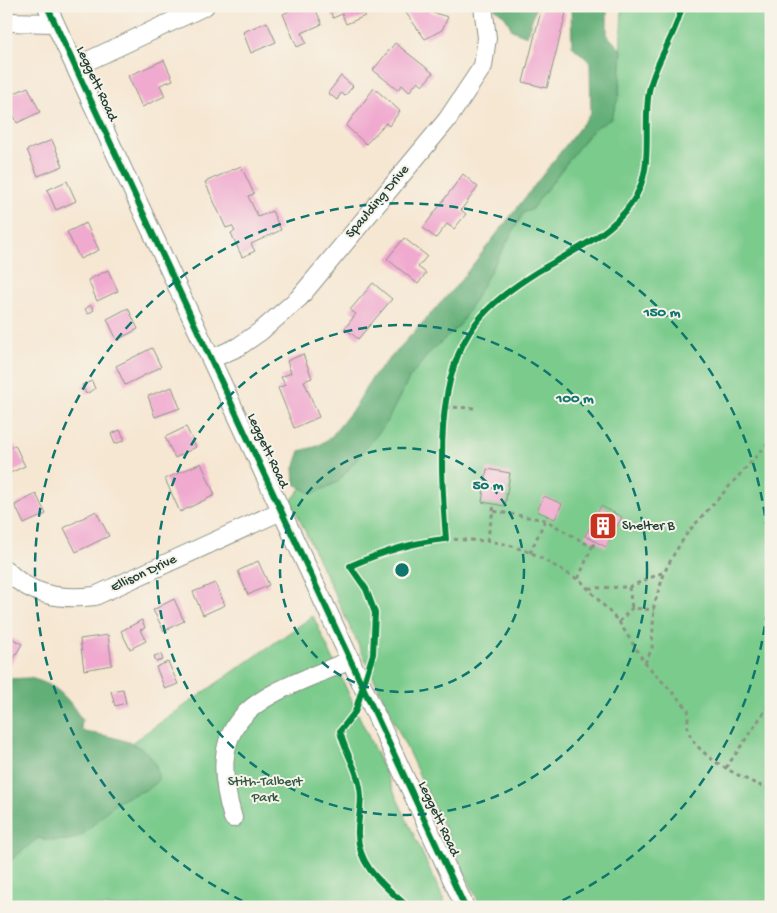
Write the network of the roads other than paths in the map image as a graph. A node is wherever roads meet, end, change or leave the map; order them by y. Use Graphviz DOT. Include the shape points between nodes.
graph roads {
  1 [pos="47,6"];
  2 [pos="205,6"];
  3 [pos="483,6"];
  4 [pos="6,22"];
  5 [pos="54,23"];
  6 [pos="75,67"];
  7 [pos="211,359"];
  8 [pos="281,511"];
  9 [pos="6,570"];
  10 [pos="351,660"];
  11 [pos="233,818"];
  12 [pos="465,907"];
  1 -- 5 [label="street, Leggett Road"];
  2 -- 6 [label="street"];
  3 -- 7 [label="street, Spaulding Drive" via="487,38 484,66 447,120 299,298 238,348"];
  4 -- 5 [label="street"];
  5 -- 6 [label="street, Leggett Road"];
  6 -- 7 [label="street, Leggett Road"];
  7 -- 8 [label="street, Leggett Road"];
  8 -- 9 [label="street, Ellison Drive" via="95,596 70,599 41,594 16,580"];
  8 -- 10 [label="street, Leggett Road"];
  10 -- 11 [label="street" via="295,683 258,703 238,720 226,740 224,757 225,793"];
  10 -- 12 [label="street, Leggett Road"];
}
